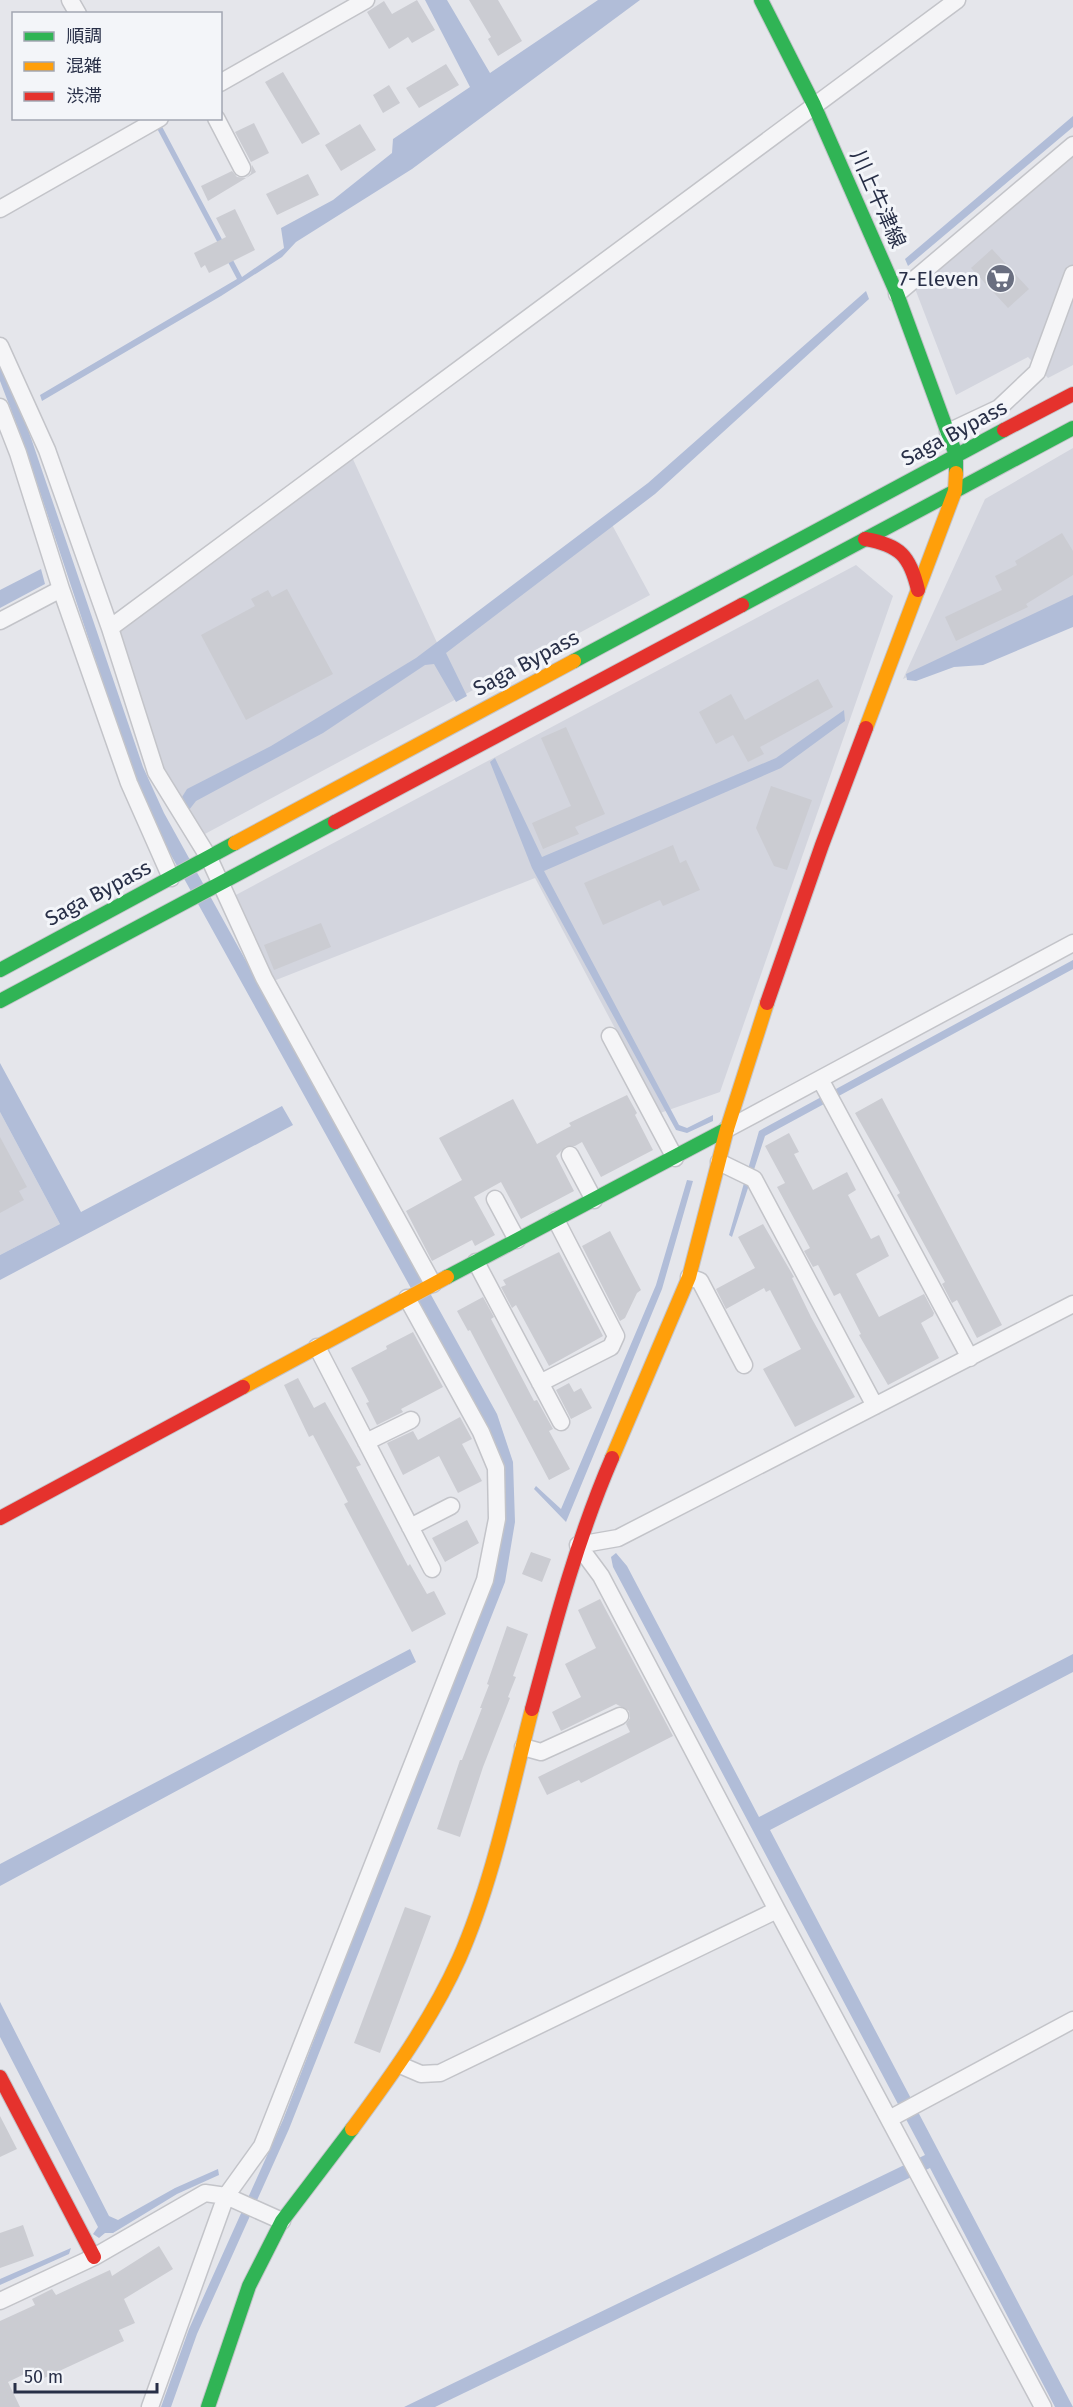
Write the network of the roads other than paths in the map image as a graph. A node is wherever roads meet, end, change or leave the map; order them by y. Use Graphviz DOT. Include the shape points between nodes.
graph roads {
  1 [pos="366,0"];
  2 [pos="761,0"];
  3 [pos="957,0"];
  4 [pos="222,83"];
  5 [pos="814,105"];
  6 [pos="217,120"];
  7 [pos="142,123"];
  8 [pos="1073,145"];
  9 [pos="242,168"];
  10 [pos="0,208"];
  11 [pos="1073,274"];
  12 [pos="897,294"];
  13 [pos="0,346"];
  14 [pos="1073,394"];
  15 [pos="0,407"];
  16 [pos="1073,428"];
  17 [pos="948,432"];
  18 [pos="956,455"];
  19 [pos="955,491"];
  20 [pos="865,539"];
  21 [pos="61,589"];
  22 [pos="918,590"];
  23 [pos="0,621"];
  24 [pos="110,628"];
  25 [pos="205,860"];
  26 [pos="173,877"];
  27 [pos="218,883"];
  28 [pos="1073,943"];
  29 [pos="0,970"];
  30 [pos="0,1000"];
  31 [pos="610,1036"];
  32 [pos="820,1079"];
  33 [pos="727,1129"];
  34 [pos="570,1155"];
  35 [pos="675,1158"];
  36 [pos="719,1162"];
  37 [pos="495,1198"];
  38 [pos="594,1200"];
  39 [pos="555,1220"];
  40 [pos="517,1240"];
  41 [pos="476,1262"];
  42 [pos="689,1277"];
  43 [pos="433,1284"];
  44 [pos="407,1298"];
  45 [pos="1073,1304"];
  46 [pos="317,1347"];
  47 [pos="970,1358"];
  48 [pos="744,1365"];
  49 [pos="540,1383"];
  50 [pos="875,1406"];
  51 [pos="411,1420"];
  52 [pos="561,1422"];
  53 [pos="366,1442"];
  54 [pos="451,1506"];
  55 [pos="0,1518"];
  56 [pos="410,1527"];
  57 [pos="578,1545"];
  58 [pos="432,1569"];
  59 [pos="620,1716"];
  60 [pos="523,1747"];
  61 [pos="777,1910"];
  62 [pos="1073,2020"];
  63 [pos="400,2065"];
  64 [pos="0,2077"];
  65 [pos="889,2119"];
  66 [pos="233,2199"];
  67 [pos="282,2221"];
  68 [pos="94,2257"];
  69 [pos="0,2301"];
  70 [pos="150,2407"];
  71 [pos="208,2407"];
  72 [pos="1043,2407"];
  1 -- 4 [label="street"];
  2 -- 5 [label="main road, 川上牛津線"];
  3 -- 5 [label="street"];
  5 -- 12 [label="main road, 川上牛津線"];
  5 -- 24 [label="street"];
  6 -- 9 [label="street"];
  7 -- 10 [label="street"];
  8 -- 12 [label="street"];
  11 -- 17 [label="street" via="1037,372 999,408"];
  12 -- 17 [label="main road, 川上牛津線"];
  13 -- 24 [label="street" via="47,450"];
  14 -- 18 [label="main road, Saga Bypass"];
  15 -- 21 [label="street"];
  16 -- 19 [label="main road"];
  17 -- 18 [label="main road, 川上牛津線"];
  18 -- 19 [label="main road"];
  18 -- 25 [label="main road, Saga Bypass"];
  19 -- 20 [label="main road"];
  19 -- 22 [label="main road"];
  20 -- 22 [label="main road" via="883,541 903,551"];
  20 -- 27 [label="main road"];
  21 -- 23 [label="street"];
  21 -- 26 [label="street" via="129,783"];
  22 -- 33 [label="main road" via="822,845"];
  24 -- 25 [label="street" via="156,772"];
  25 -- 26 [label="main road, Saga Bypass"];
  25 -- 27 [label="street"];
  26 -- 29 [label="main road, Saga Bypass"];
  27 -- 30 [label="main road"];
  27 -- 43 [label="street" via="264,978"];
  28 -- 32 [label="street"];
  31 -- 35 [label="street"];
  32 -- 33 [label="street"];
  32 -- 47 [label="street"];
  33 -- 35 [label="main road"];
  33 -- 36 [label="main road"];
  34 -- 38 [label="street"];
  35 -- 38 [label="main road"];
  36 -- 42 [label="main road"];
  36 -- 50 [label="street" via="754,1179"];
  37 -- 40 [label="street"];
  38 -- 39 [label="main road"];
  39 -- 40 [label="main road"];
  39 -- 49 [label="street" via="616,1336 611,1347"];
  40 -- 41 [label="main road"];
  41 -- 43 [label="main road"];
  41 -- 49 [label="street"];
  42 -- 48 [label="street" via="699,1281"];
  42 -- 57 [label="main road"];
  43 -- 44 [label="main road"];
  44 -- 46 [label="main road"];
  44 -- 66 [label="street" via="482,1431 496,1468 497,1519 485,1580 262,2145"];
  45 -- 47 [label="street"];
  46 -- 53 [label="street"];
  46 -- 55 [label="main road"];
  47 -- 50 [label="street"];
  49 -- 52 [label="street"];
  50 -- 57 [label="street" via="618,1538"];
  51 -- 53 [label="street"];
  53 -- 56 [label="street"];
  54 -- 56 [label="street"];
  56 -- 58 [label="street"];
  57 -- 60 [label="main road"];
  57 -- 61 [label="street" via="601,1576"];
  59 -- 60 [label="street" via="541,1752"];
  60 -- 63 [label="main road" via="487,1879 459,1958"];
  61 -- 63 [label="street" via="440,2073 421,2074"];
  61 -- 65 [label="street"];
  62 -- 65 [label="street"];
  63 -- 67 [label="main road"];
  64 -- 68 [label="main road"];
  65 -- 72 [label="street"];
  66 -- 67 [label="street"];
  66 -- 68 [label="street" via="205,2193"];
  66 -- 70 [label="street"];
  67 -- 71 [label="main road" via="249,2286"];
  68 -- 69 [label="street"];
}
